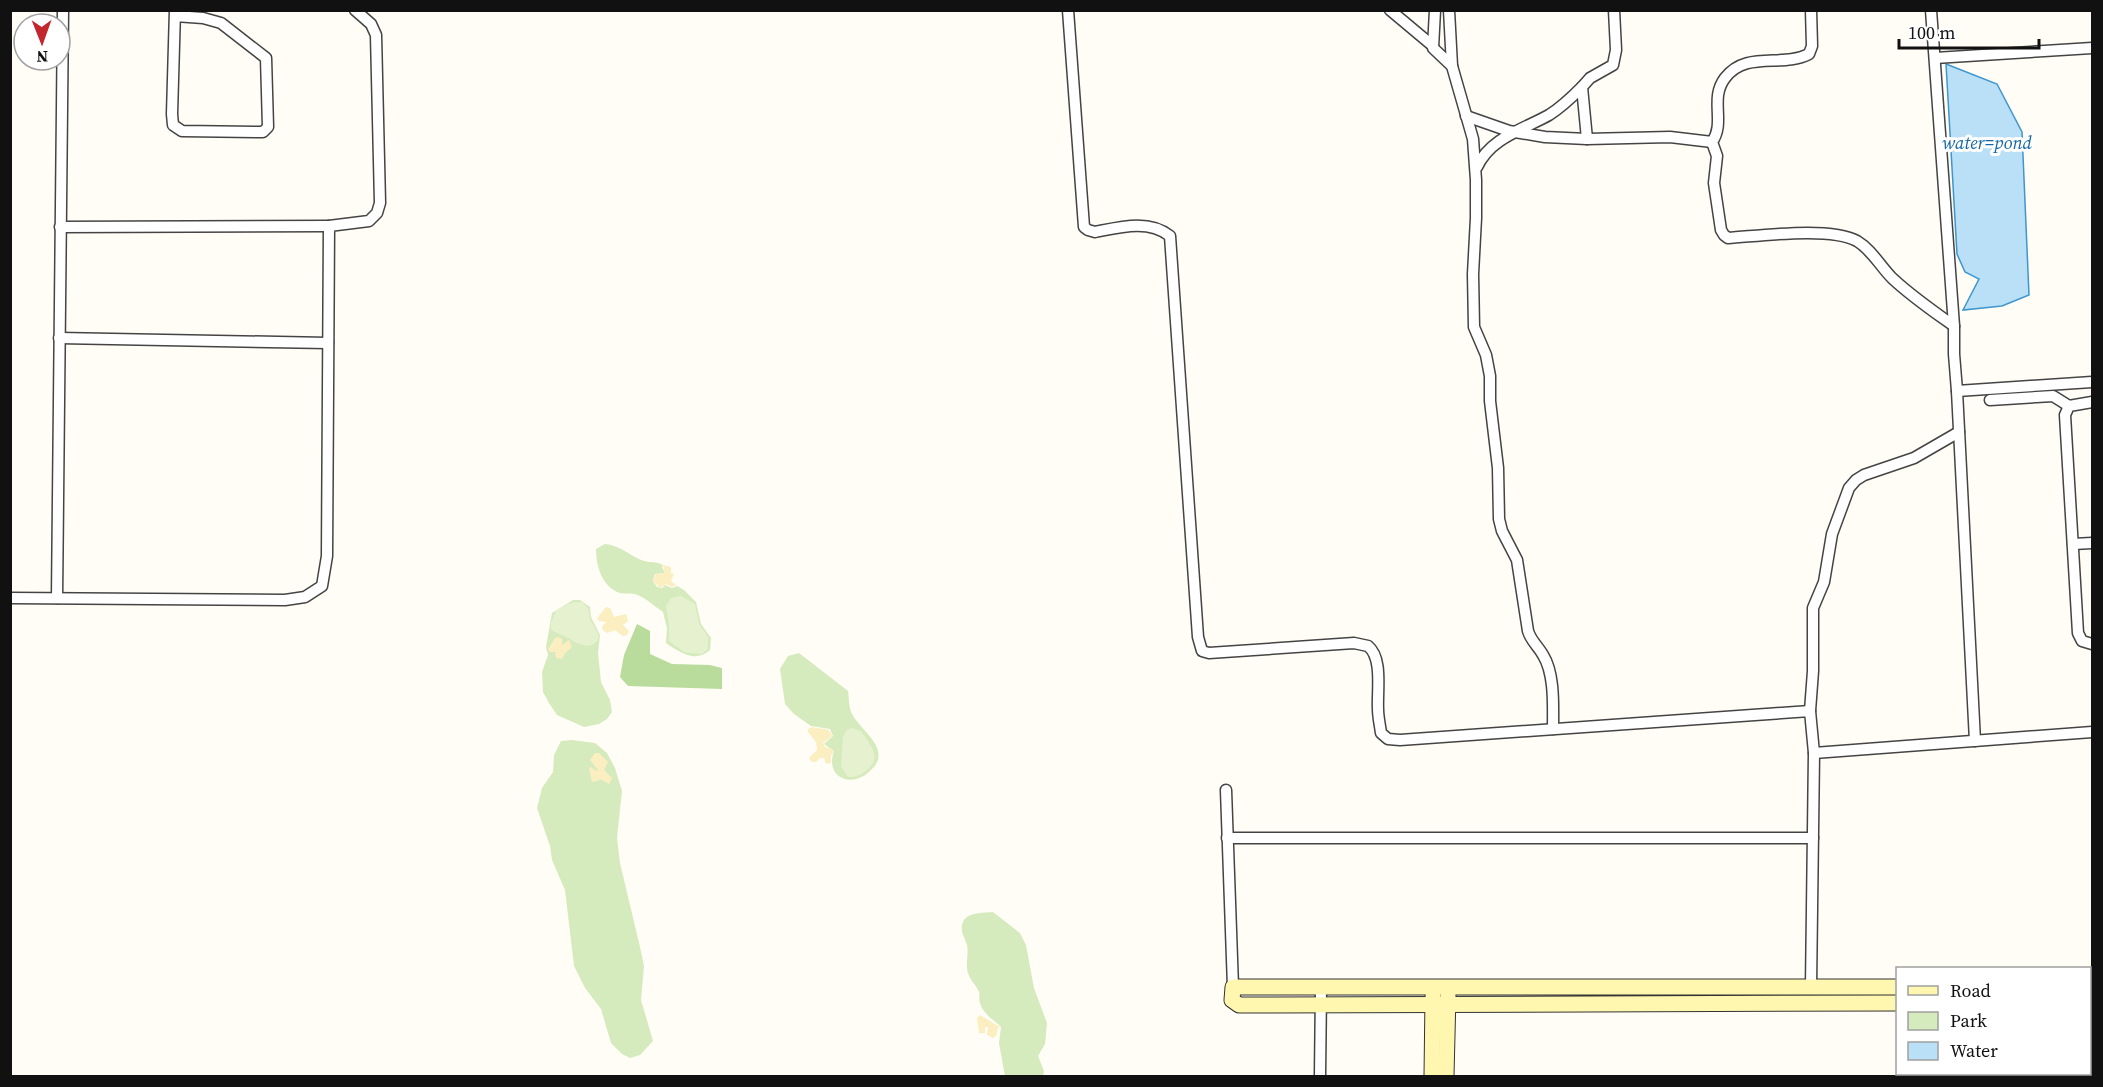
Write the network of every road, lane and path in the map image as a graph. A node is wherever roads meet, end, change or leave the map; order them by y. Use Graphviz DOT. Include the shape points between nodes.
graph roads {
  1 [pos="63,10"];
  2 [pos="355,10"];
  3 [pos="1068,10"];
  4 [pos="1390,10"];
  5 [pos="1435,10"];
  6 [pos="1449,10"];
  7 [pos="1614,10"];
  8 [pos="1811,10"];
  9 [pos="1931,10"];
  10 [pos="175,13"];
  11 [pos="1432,46"];
  12 [pos="2092,48"];
  13 [pos="1935,58"];
  14 [pos="1452,66"];
  15 [pos="1582,87"];
  16 [pos="1466,116"];
  17 [pos="1515,132"];
  18 [pos="1587,139"];
  19 [pos="1712,141"];
  20 [pos="1476,168"];
  21 [pos="328,226"];
  22 [pos="60,227"];
  23 [pos="1954,326"];
  24 [pos="59,338"];
  25 [pos="328,343"];
  26 [pos="2092,382"];
  27 [pos="1957,391"];
  28 [pos="1990,400"];
  29 [pos="2092,402"];
  30 [pos="2068,406"];
  31 [pos="1959,432"];
  32 [pos="2092,543"];
  33 [pos="2073,544"];
  34 [pos="10,598"];
  35 [pos="57,598"];
  36 [pos="2092,644"];
  37 [pos="1810,711"];
  38 [pos="1553,729"];
  39 [pos="2092,732"];
  40 [pos="1974,741"];
  41 [pos="1814,753"];
  42 [pos="1226,790"];
  43 [pos="1227,838"];
  44 [pos="1813,838"];
  45 [pos="1433,986"];
  46 [pos="1449,986"];
  47 [pos="1233,987"];
  48 [pos="1811,987"];
  49 [pos="1896,987"];
  50 [pos="1321,988"];
  51 [pos="1896,1003"];
  52 [pos="1320,1005"];
  53 [pos="1440,1005"];
  54 [pos="1320,1077"];
  55 [pos="1432,1077"];
  56 [pos="1446,1077"];
  1 -- 22 [label="street"];
  2 -- 21 [label="street" via="371,24 376,35 380,203 369,221"];
  3 -- 38 [label="street" via="1084,227 1095,231 1154,226 1170,236 1202,651 1368,646 1377,666 1381,733 1388,739"];
  4 -- 11 [label="street"];
  5 -- 11 [label="street"];
  6 -- 14 [label="street"];
  7 -- 15 [label="street" via="1613,65"];
  8 -- 19 [label="street" via="1809,54 1751,62 1731,71 1724,80 1718,90 1717,134"];
  9 -- 13 [label="street"];
  10 -- 10 [label="street" via="221,24 266,58 268,128 263,132 182,130 173,125"];
  11 -- 14 [label="street"];
  12 -- 13 [label="street"];
  13 -- 23 [label="street"];
  14 -- 16 [label="street"];
  15 -- 17 [label="street" via="1550,114"];
  15 -- 18 [label="street"];
  16 -- 17 [label="street"];
  16 -- 20 [label="street"];
  17 -- 18 [label="street"];
  17 -- 20 [label="street" via="1486,151"];
  18 -- 19 [label="street" via="1670,137"];
  19 -- 23 [label="street" via="1716,152 1714,183 1724,235 1728,238 1808,233 1855,240 1902,286"];
  20 -- 38 [label="street" via="1473,315 1490,376 1499,519 1517,560 1527,631 1544,656 1550,675"];
  21 -- 22 [label="street"];
  21 -- 25 [label="street"];
  22 -- 24 [label="street"];
  23 -- 27 [label="street"];
  24 -- 25 [label="street"];
  24 -- 35 [label="street"];
  25 -- 35 [label="street" via="327,556 322,586 305,597 285,600"];
  26 -- 27 [label="street"];
  27 -- 31 [label="street"];
  28 -- 30 [label="street" via="2053,396"];
  29 -- 30 [label="street"];
  30 -- 33 [label="street" via="2065,420"];
  31 -- 37 [label="street" via="1914,458 1856,480 1849,488 1832,534 1824,582 1814,608"];
  31 -- 40 [label="street"];
  32 -- 33 [label="street"];
  33 -- 36 [label="street" via="2078,633 2082,641"];
  34 -- 35 [label="street"];
  37 -- 38 [label="street"];
  37 -- 41 [label="street"];
  39 -- 40 [label="street"];
  40 -- 41 [label="street"];
  41 -- 44 [label="street"];
  42 -- 43 [label="street"];
  43 -- 44 [label="street"];
  43 -- 47 [label="street"];
  44 -- 48 [label="street"];
  45 -- 46 [label="street"];
  45 -- 50 [label="street"];
  45 -- 53 [label="street"];
  46 -- 48 [label="street"];
  46 -- 53 [label="street"];
  47 -- 50 [label="street"];
  47 -- 52 [label="street" via="1232,1000 1239,1005"];
  48 -- 49 [label="street"];
  50 -- 52 [label="street"];
  51 -- 53 [label="street"];
  52 -- 53 [label="street"];
  52 -- 54 [label="street"];
  53 -- 55 [label="street"];
  53 -- 56 [label="street"];
}
